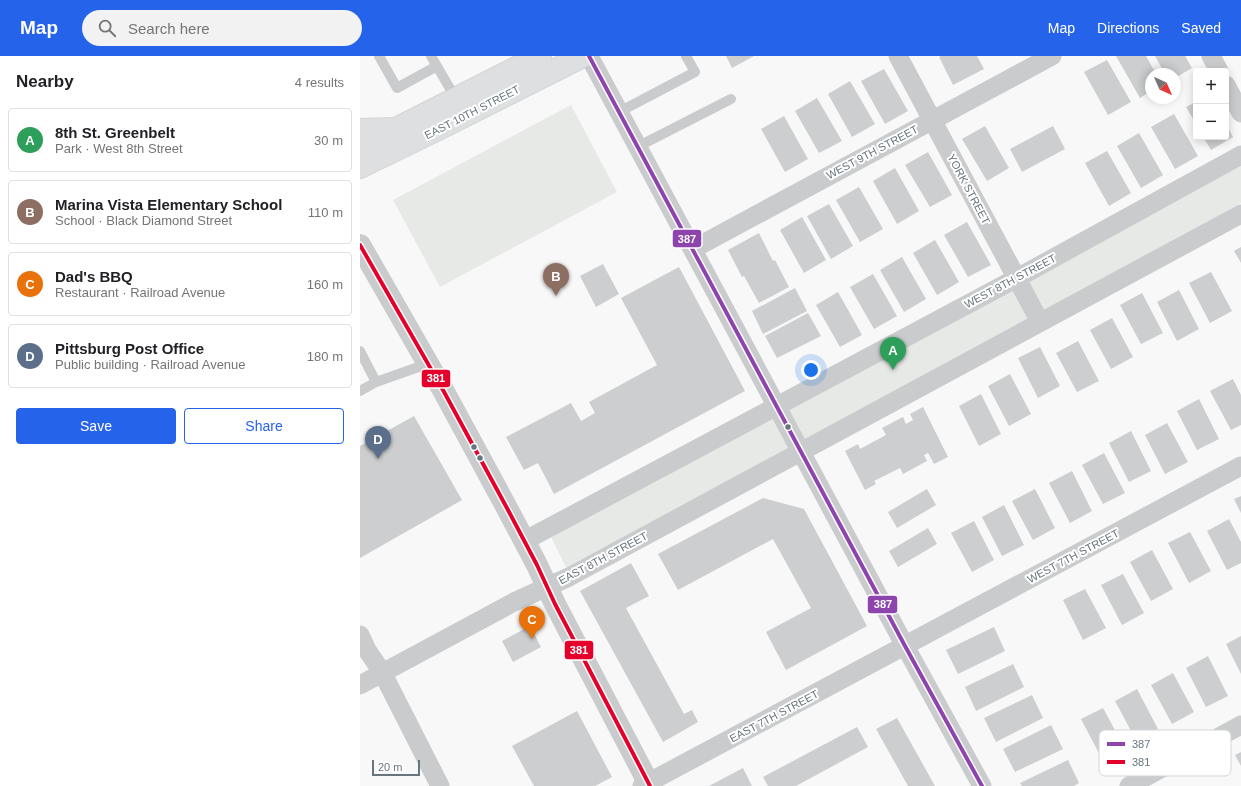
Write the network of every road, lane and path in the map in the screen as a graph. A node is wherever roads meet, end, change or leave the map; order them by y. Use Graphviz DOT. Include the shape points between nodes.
graph roads {
  1 [pos="378,56"];
  2 [pos="431,56"];
  3 [pos="540,56"];
  4 [pos="583,56"];
  5 [pos="589,56"];
  6 [pos="686,56"];
  7 [pos="898,56"];
  8 [pos="1052,56"];
  9 [pos="1211,56"];
  10 [pos="437,66"];
  11 [pos="1217,68"];
  12 [pos="1229,90"];
  13 [pos="456,99"];
  14 [pos="731,99"];
  15 [pos="618,112"];
  16 [pos="1241,112"];
  17 [pos="932,120"];
  18 [pos="396,129"];
  19 [pos="360,130"];
  20 [pos="637,147"];
  21 [pos="360,150"];
  22 [pos="1241,155"];
  23 [pos="360,167"];
  24 [pos="1241,214"];
  25 [pos="360,245"];
  26 [pos="692,249"];
  27 [pos="1017,278"];
  28 [pos="1040,322"];
  29 [pos="360,351"];
  30 [pos="428,364"];
  31 [pos="376,382"];
  32 [pos="360,391"];
  33 [pos="777,405"];
  34 [pos="802,452"];
  35 [pos="1241,466"];
  36 [pos="524,541"];
  37 [pos="547,587"];
  38 [pos="360,635"];
  39 [pos="905,646"];
  40 [pos="382,672"];
  41 [pos="360,684"];
  42 [pos="1241,725"];
  43 [pos="1231,730"];
  44 [pos="1147,776"];
  45 [pos="647,785"];
  46 [pos="440,786"];
  47 [pos="982,786"];
  48 [pos="1129,786"];
  1 -- 10 [label="lane" via="397,88"];
  2 -- 10 [label="lane"];
  3 -- 13 [label="main road, EAST 10TH STREET"];
  4 -- 23 [label="main road, EAST 10TH STREET"];
  5 -- 15 [label="street"];
  6 -- 15 [label="lane" via="695,72"];
  7 -- 17 [label="street, YORK STREET"];
  8 -- 17 [label="street, WEST 9TH STREET"];
  9 -- 11 [label="street"];
  10 -- 13 [label="lane"];
  12 -- 16 [label="street"];
  13 -- 18 [label="main road, EAST 10TH STREET"];
  14 -- 20 [label="lane"];
  15 -- 20 [label="street"];
  17 -- 26 [label="street, WEST 9TH STREET"];
  17 -- 27 [label="street, YORK STREET"];
  18 -- 19 [label="main road"];
  18 -- 21 [label="main road, EAST 10TH STREET"];
  20 -- 26 [label="street"];
  22 -- 27 [label="street, WEST 8TH STREET"];
  24 -- 28 [label="street"];
  25 -- 30 [label="street"];
  26 -- 33 [label="street"];
  27 -- 28 [label="street, YORK STREET"];
  27 -- 33 [label="street, WEST 8TH STREET"];
  28 -- 34 [label="street"];
  29 -- 31 [label="lane"];
  30 -- 31 [label="lane"];
  30 -- 36 [label="street"];
  31 -- 32 [label="lane"];
  33 -- 34 [label="street"];
  33 -- 36 [label="street"];
  34 -- 37 [label="street, EAST 8TH STREET"];
  34 -- 39 [label="street"];
  35 -- 39 [label="street, WEST 7TH STREET"];
  36 -- 37 [label="street"];
  37 -- 40 [label="street, EAST 8TH STREET"];
  37 -- 45 [label="street"];
  38 -- 40 [label="street"];
  39 -- 45 [label="street, EAST 7TH STREET"];
  39 -- 47 [label="street"];
  40 -- 41 [label="street, EAST 8TH STREET"];
  40 -- 46 [label="street"];
  42 -- 43 [label="street"];
  44 -- 48 [label="street"];
}
